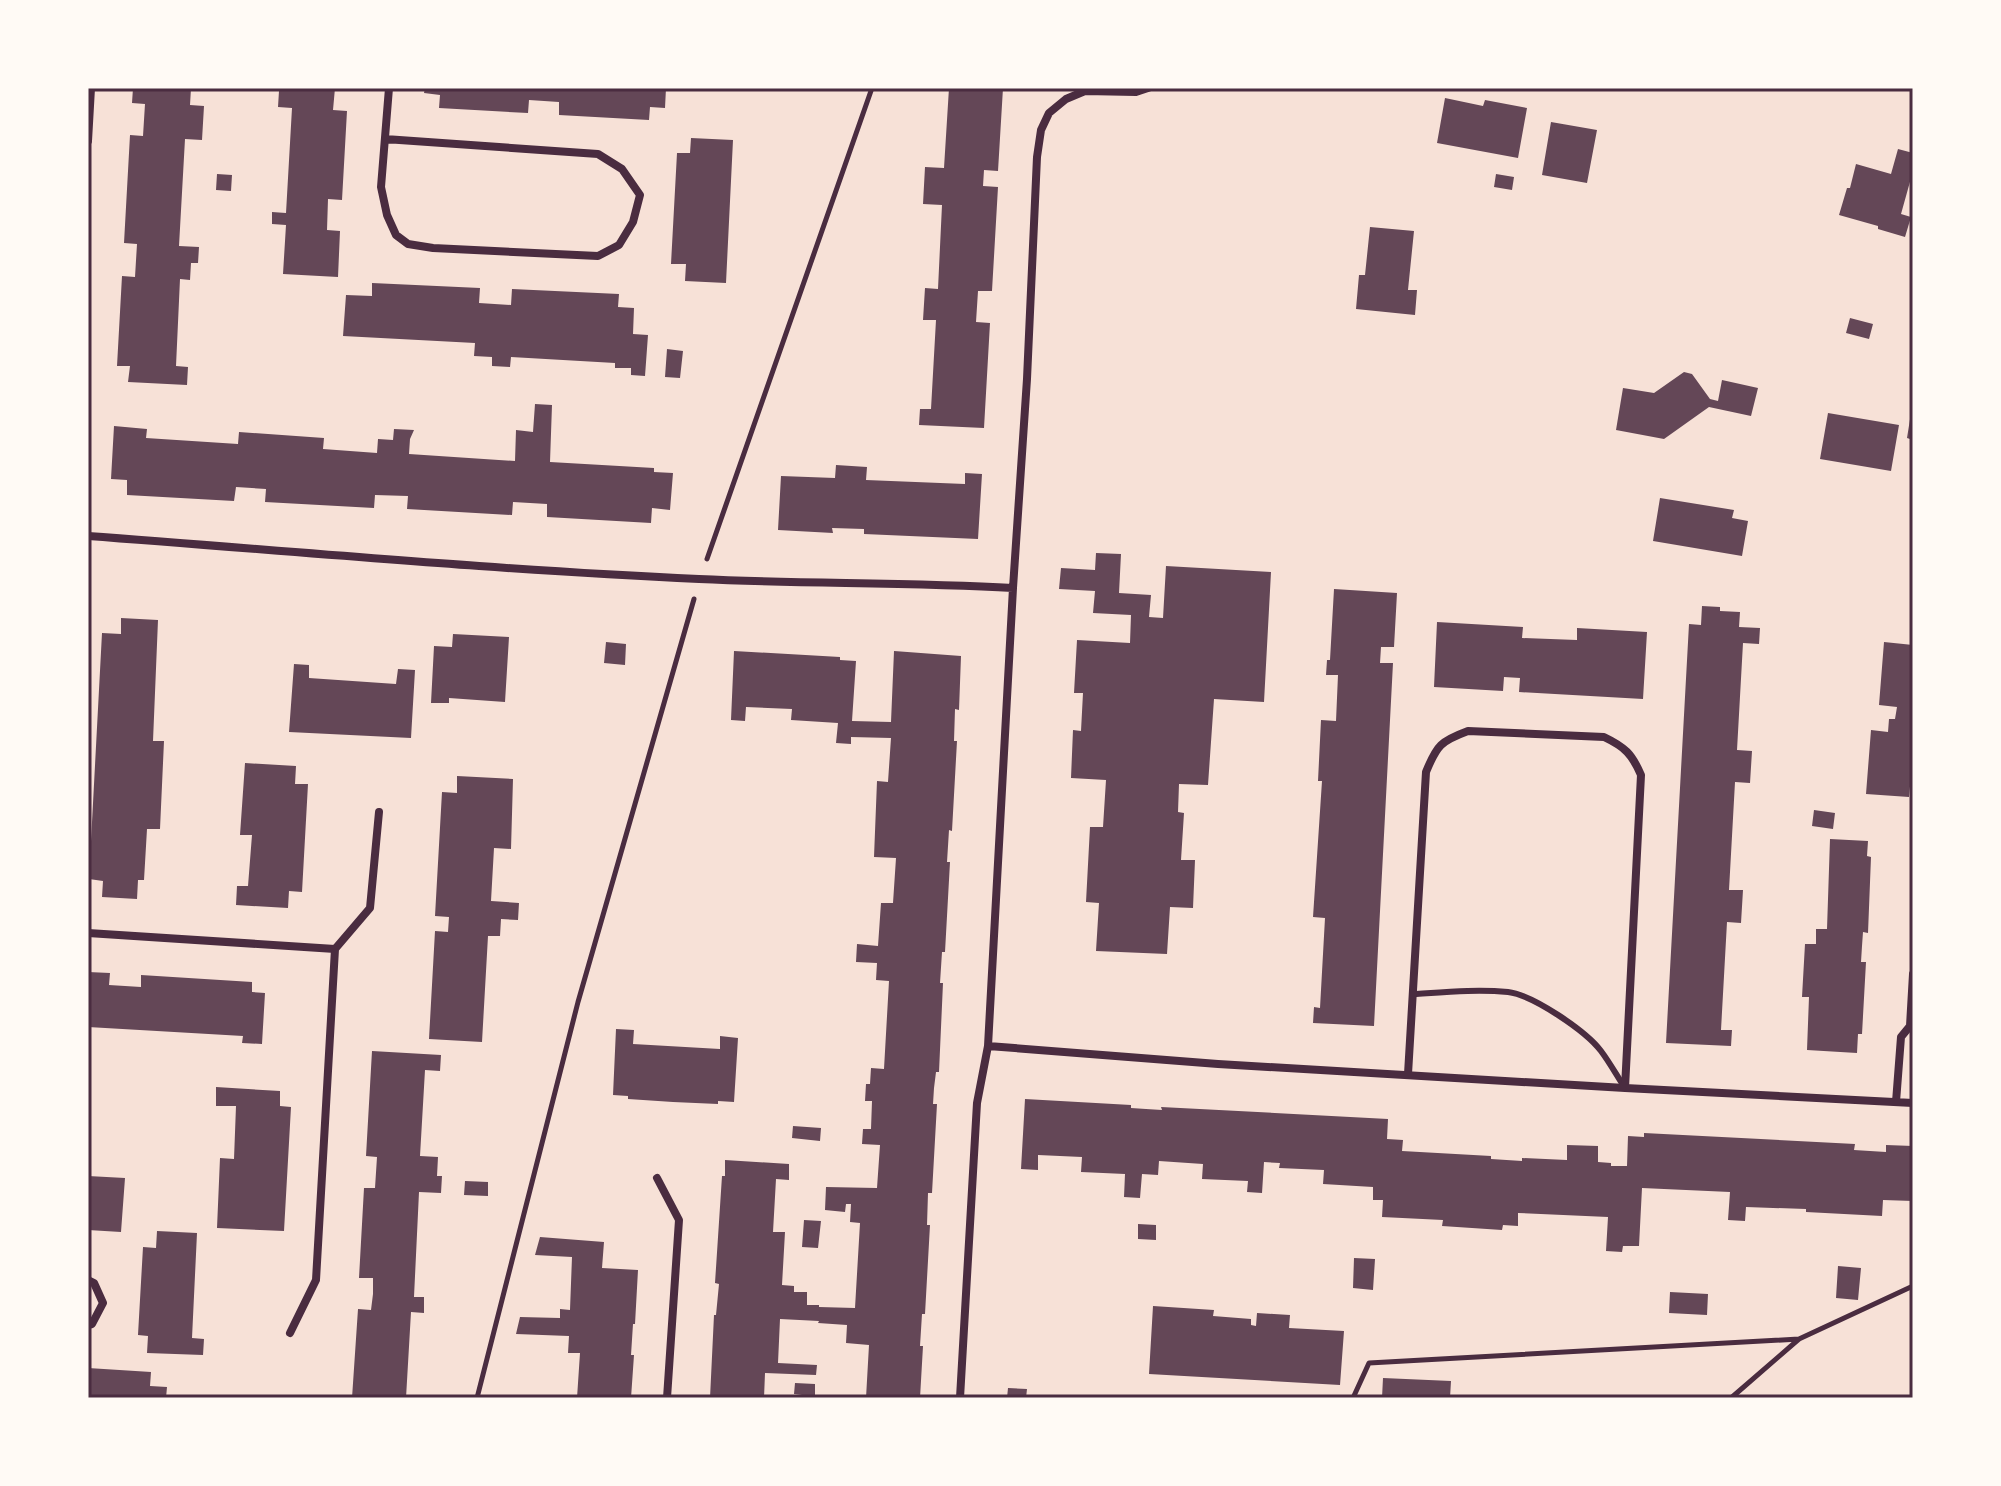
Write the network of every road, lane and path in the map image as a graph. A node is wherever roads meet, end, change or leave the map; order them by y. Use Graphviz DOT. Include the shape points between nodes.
graph roads {
  1 [pos="91,88"];
  2 [pos="389,88"];
  3 [pos="872,88"];
  4 [pos="1148,88"];
  5 [pos="385,139"];
  6 [pos="88,141"];
  7 [pos="88,536"];
  8 [pos="700,579"];
  9 [pos="1013,588"];
  10 [pos="379,812"];
  11 [pos="88,933"];
  12 [pos="335,949"];
  13 [pos="1913,974"];
  14 [pos="1414,994"];
  15 [pos="1912,1025"];
  16 [pos="988,1046"];
  17 [pos="1408,1074"];
  18 [pos="1625,1088"];
  19 [pos="1896,1102"];
  20 [pos="1913,1103"];
  21 [pos="657,1178"];
  22 [pos="88,1280"];
  23 [pos="1913,1286"];
  24 [pos="88,1325"];
  25 [pos="290,1333"];
  26 [pos="1799,1339"];
  27 [pos="477,1398"];
  28 [pos="667,1398"];
  29 [pos="960,1398"];
  30 [pos="1353,1398"];
  31 [pos="1731,1398"];
  1 -- 6 [label="street"];
  2 -- 5 [label="street"];
  3 -- 8 [label="path"];
  4 -- 9 [label="street" via="1085,91 1049,113 1041,130"];
  5 -- 5 [label="street" via="381,187 387,215 396,235 408,244 598,256 619,245 633,222 640,195 622,169 598,154"];
  7 -- 8 [label="street"];
  8 -- 9 [label="street"];
  8 -- 27 [label="path" via="578,1002"];
  9 -- 16 [label="street"];
  10 -- 12 [label="street" via="370,908"];
  11 -- 12 [label="street"];
  12 -- 25 [label="street" via="316,1280"];
  13 -- 15 [label="street"];
  14 -- 17 [label="street"];
  14 -- 18 [label="lane" via="1510,992 1529,998 1600,1049"];
  14 -- 18 [label="street" via="1426,772 1434,753 1447,739 1468,731 1604,737 1633,757 1641,775"];
  15 -- 19 [label="street" via="1901,1037"];
  16 -- 17 [label="street"];
  16 -- 29 [label="street" via="977,1103"];
  17 -- 18 [label="street"];
  18 -- 19 [label="street"];
  19 -- 20 [label="street"];
  21 -- 28 [label="street" via="679,1220"];
  22 -- 24 [label="street" via="103,1303"];
  23 -- 26 [label="path"];
  26 -- 30 [label="path" via="1369,1363"];
  26 -- 31 [label="path"];
}
